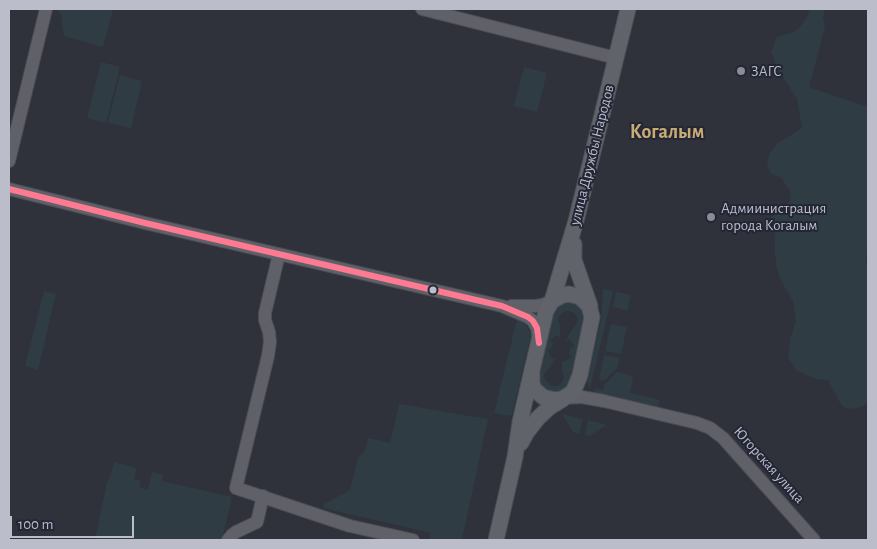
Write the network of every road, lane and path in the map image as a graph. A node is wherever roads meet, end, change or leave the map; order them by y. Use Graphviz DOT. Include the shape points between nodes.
graph roads {
  1 [pos="46,9"];
  2 [pos="422,9"];
  3 [pos="628,9"];
  4 [pos="616,58"];
  5 [pos="9,161"];
  6 [pos="9,189"];
  7 [pos="576,220"];
  8 [pos="279,254"];
  9 [pos="552,301"];
  10 [pos="502,306"];
  11 [pos="591,311"];
  12 [pos="539,343"];
  13 [pos="532,370"];
  14 [pos="580,375"];
  15 [pos="564,398"];
  16 [pos="604,401"];
  17 [pos="516,453"];
  18 [pos="263,496"];
  19 [pos="228,540"];
  20 [pos="413,540"];
  21 [pos="496,540"];
  22 [pos="814,540"];
  1 -- 5 [label="street"];
  2 -- 4 [label="street"];
  3 -- 4 [label="main road, улица Дружбы Народов"];
  4 -- 7 [label="main road, улица Дружбы Народов"];
  6 -- 8 [label="street"];
  7 -- 9 [label="main road, улица Дружбы Народов"];
  7 -- 11 [label="main road" via="574,260"];
  8 -- 10 [label="street"];
  8 -- 18 [label="street" via="265,313 270,342 268,356 236,488"];
  9 -- 10 [label="street" via="535,306"];
  9 -- 11 [label="main road" via="563,295 575,295 585,301"];
  9 -- 12 [label="main road, улица Дружбы Народов" via="546,311"];
  10 -- 12 [label="street" via="533,321"];
  11 -- 14 [label="main road"];
  12 -- 13 [label="main road, улица Дружбы Народов"];
  13 -- 15 [label="main road, улица Дружбы Народов" via="532,383 538,394 549,400"];
  13 -- 17 [label="main road, улица Дружбы Народов"];
  14 -- 15 [label="main road" via="574,390"];
  14 -- 16 [label="street" via="587,391"];
  15 -- 16 [label="street, Югорская улица"];
  15 -- 17 [label="main road" via="538,418"];
  16 -- 22 [label="street, Югорская улица" via="696,423 715,431"];
  17 -- 21 [label="main road, улица Дружбы Народов"];
  18 -- 19 [label="street" via="257,522 236,532"];
  18 -- 20 [label="street" via="350,526"];
}
